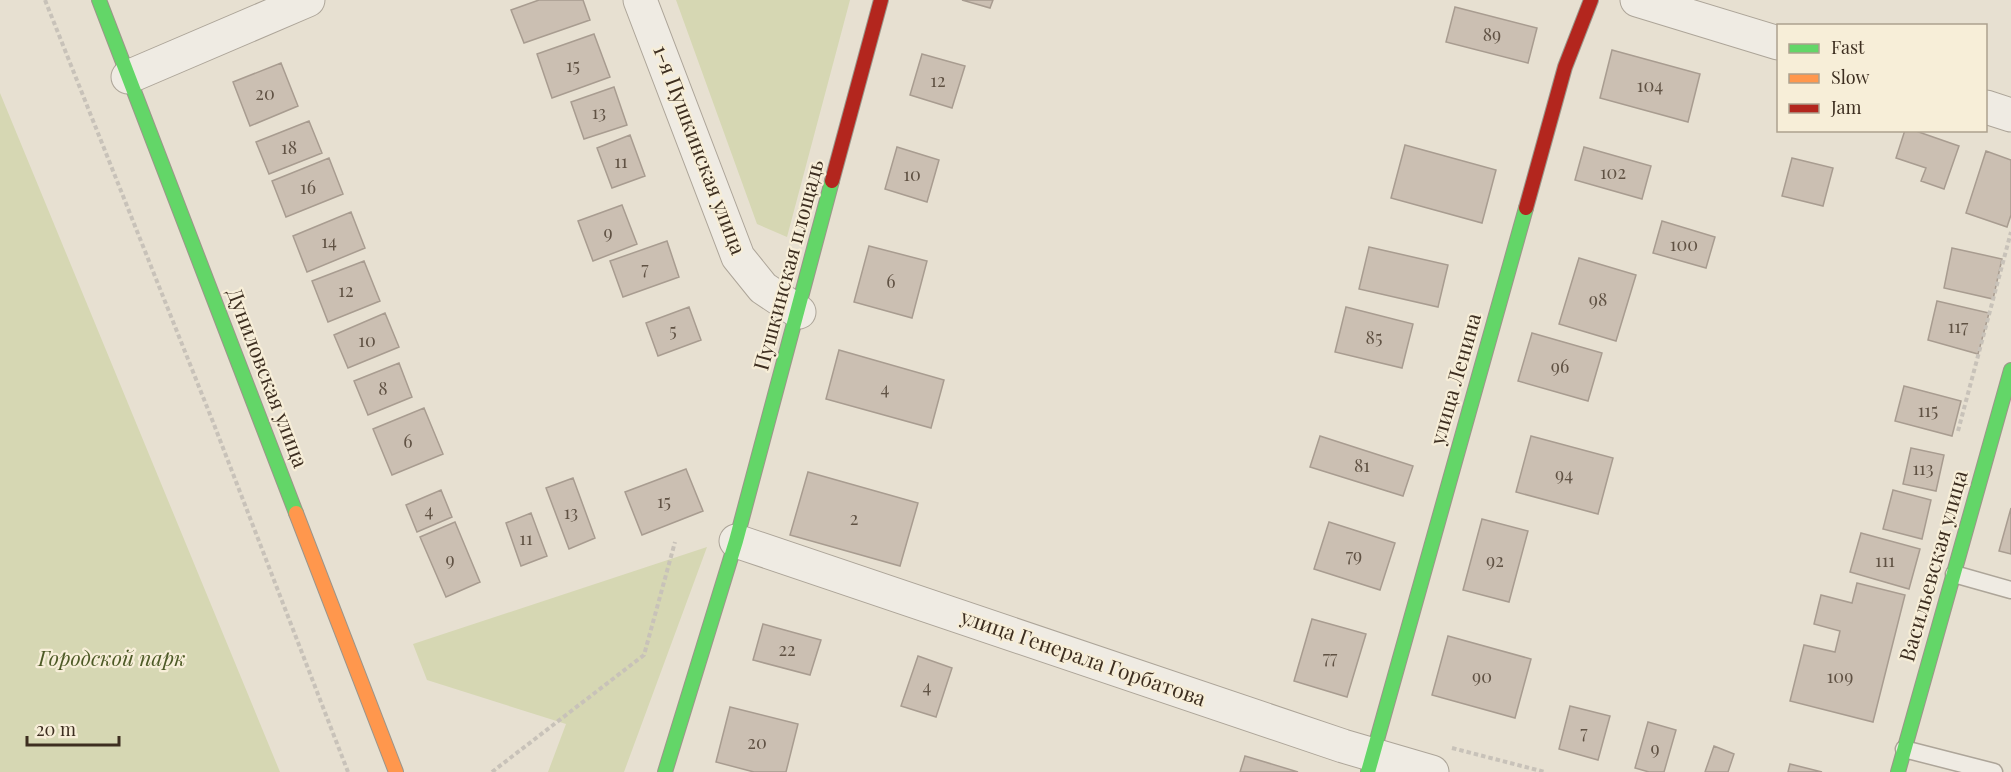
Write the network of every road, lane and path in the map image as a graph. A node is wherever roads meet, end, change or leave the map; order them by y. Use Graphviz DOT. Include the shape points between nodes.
graph roads {
  1 [pos="45,0"];
  2 [pos="99,0"];
  3 [pos="308,0"];
  4 [pos="640,0"];
  5 [pos="881,0"];
  6 [pos="1591,0"];
  7 [pos="1637,0"];
  8 [pos="1777,42"];
  9 [pos="128,77"];
  10 [pos="1987,107"];
  11 [pos="2011,115"];
  12 [pos="799,312"];
  13 [pos="2011,370"];
  14 [pos="736,541"];
  15 [pos="675,542"];
  16 [pos="1954,574"];
  17 [pos="2011,590"];
  18 [pos="1904,749"];
  19 [pos="1439,759"];
  20 [pos="1370,764"];
  21 [pos="348,772"];
  22 [pos="396,772"];
  23 [pos="492,772"];
  24 [pos="665,772"];
  25 [pos="1545,772"];
  26 [pos="1898,772"];
  27 [pos="1994,772"];
  1 -- 21 [label="path"];
  2 -- 9 [label="main road, Дуниловская улица"];
  3 -- 9 [label="street"];
  4 -- 12 [label="street, 1-я Пушкинская улица" via="738,256 763,288"];
  5 -- 12 [label="main road, Пушкинская площадь"];
  6 -- 20 [label="main road, улица Ленина" via="1561,78"];
  7 -- 8 [label="street"];
  9 -- 22 [label="main road, Дуниловская улица"];
  10 -- 11 [label="street"];
  12 -- 14 [label="main road, Пушкинская площадь"];
  13 -- 16 [label="main road, Васильевская улица"];
  14 -- 20 [label="street, улица Генерала Горбатова"];
  14 -- 24 [label="main road, Пушкинская площадь"];
  15 -- 23 [label="path" via="644,655"];
  16 -- 17 [label="lane"];
  16 -- 18 [label="main road, Васильевская улица"];
  18 -- 26 [label="main road, Васильевская улица"];
  18 -- 27 [label="lane"];
  19 -- 20 [label="street, улица Генерала Горбатова"];
  19 -- 25 [label="path"];
}
